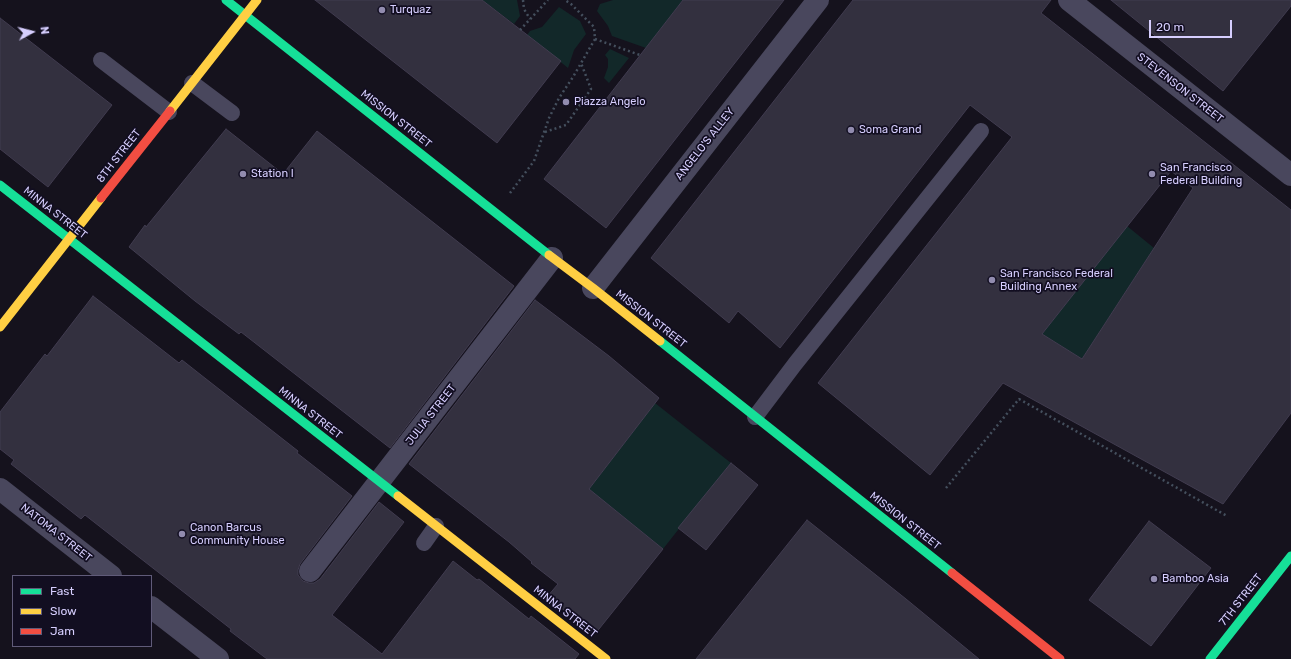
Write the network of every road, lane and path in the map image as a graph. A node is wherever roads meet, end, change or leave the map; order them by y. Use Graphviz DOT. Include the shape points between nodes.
graph roads {
  1 [pos="226,0"];
  2 [pos="257,0"];
  3 [pos="523,0"];
  4 [pos="548,0"];
  5 [pos="565,0"];
  6 [pos="818,0"];
  7 [pos="1069,0"];
  8 [pos="245,15"];
  9 [pos="530,19"];
  10 [pos="520,30"];
  11 [pos="595,39"];
  12 [pos="640,55"];
  13 [pos="101,60"];
  14 [pos="581,63"];
  15 [pos="192,83"];
  16 [pos="169,112"];
  17 [pos="232,113"];
  18 [pos="981,131"];
  19 [pos="544,132"];
  20 [pos="1291,175"];
  21 [pos="0,185"];
  22 [pos="495,213"];
  23 [pos="69,240"];
  24 [pos="552,258"];
  25 [pos="593,288"];
  26 [pos="0,327"];
  27 [pos="755,417"];
  28 [pos="379,482"];
  29 [pos="946,488"];
  30 [pos="0,489"];
  31 [pos="1227,516"];
  32 [pos="436,526"];
  33 [pos="424,543"];
  34 [pos="1291,556"];
  35 [pos="310,571"];
  36 [pos="110,575"];
  37 [pos="152,608"];
  38 [pos="218,659"];
  39 [pos="606,659"];
  40 [pos="1060,659"];
  41 [pos="1210,659"];
  1 -- 8 [label="main road, MISSION STREET"];
  2 -- 8 [label="main road, 8TH STREET"];
  3 -- 9 [label="path" via="524,9"];
  4 -- 9 [label="path"];
  5 -- 11 [label="path" via="594,27"];
  6 -- 25 [label="street, ANGELO'S ALLEY"];
  7 -- 20 [label="street, STEVENSON STREET"];
  8 -- 15 [label="main road, 8TH STREET"];
  8 -- 22 [label="main road, MISSION STREET"];
  9 -- 10 [label="path"];
  11 -- 12 [label="path"];
  11 -- 14 [label="path"];
  13 -- 16 [label="lane"];
  14 -- 19 [label="path" via="559,98"];
  14 -- 19 [label="path" via="591,89 566,125"];
  15 -- 16 [label="main road, 8TH STREET"];
  15 -- 17 [label="lane"];
  16 -- 23 [label="main road, 8TH STREET"];
  18 -- 27 [label="lane"];
  19 -- 22 [label="path" via="534,161"];
  21 -- 23 [label="main road, MINNA STREET"];
  22 -- 24 [label="main road, MISSION STREET"];
  23 -- 26 [label="main road, 8TH STREET"];
  23 -- 28 [label="main road, MINNA STREET"];
  24 -- 25 [label="main road, MISSION STREET"];
  24 -- 28 [label="street, JULIA STREET"];
  25 -- 27 [label="main road, MISSION STREET"];
  27 -- 40 [label="main road, MISSION STREET"];
  28 -- 32 [label="main road, MINNA STREET"];
  28 -- 35 [label="street, JULIA STREET"];
  29 -- 31 [label="path" via="1019,399"];
  30 -- 36 [label="street, NATOMA STREET"];
  32 -- 33 [label="lane"];
  32 -- 39 [label="main road, MINNA STREET"];
  34 -- 41 [label="main road, 7TH STREET"];
  37 -- 38 [label="street"];
}
